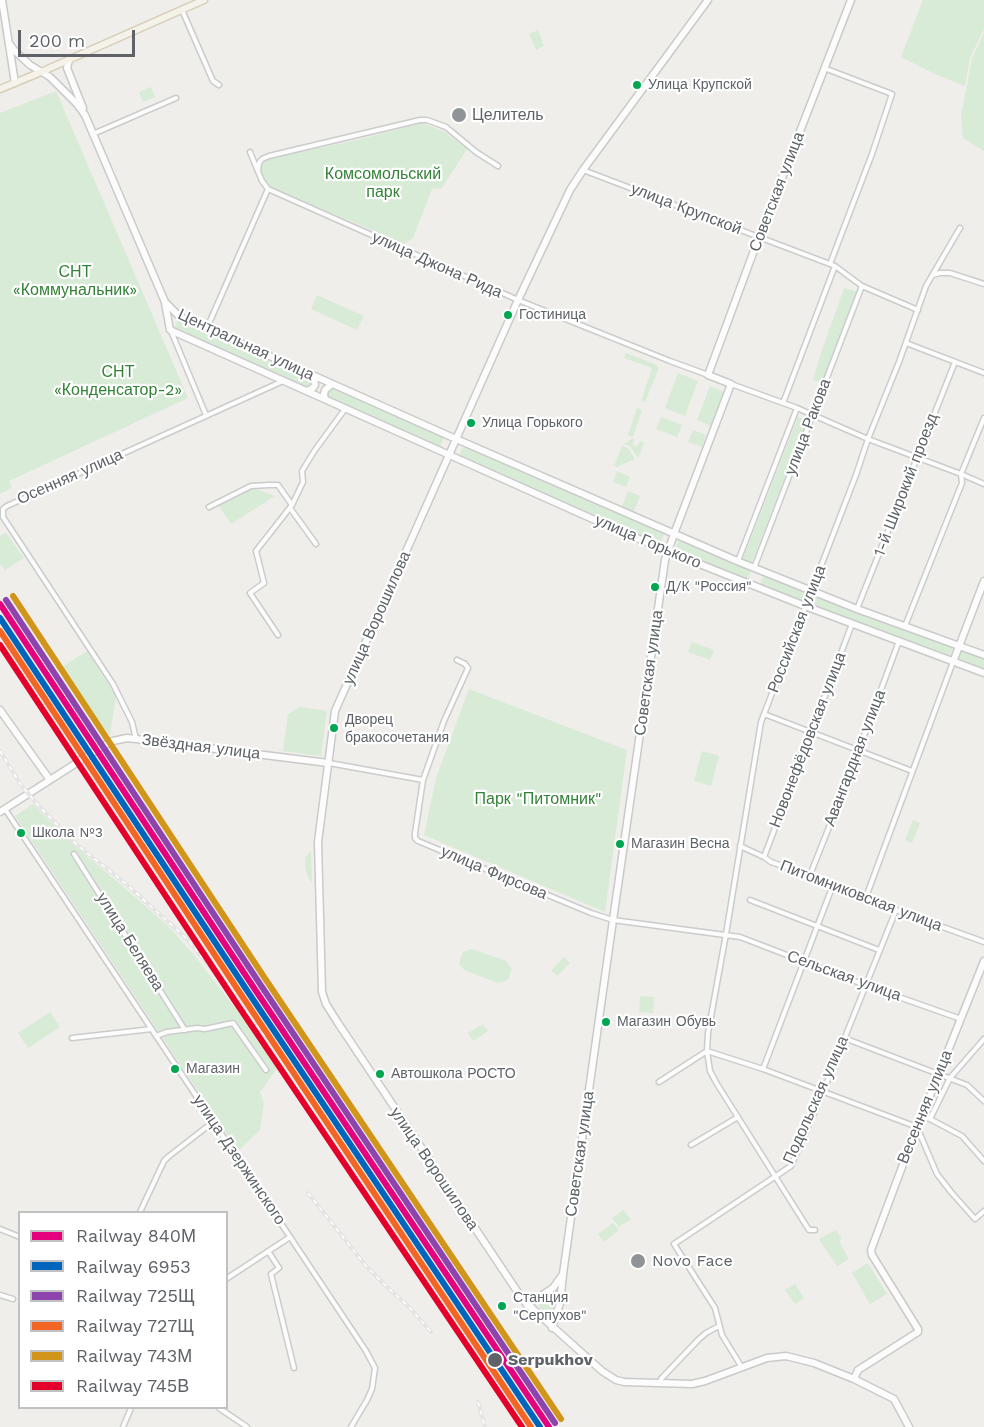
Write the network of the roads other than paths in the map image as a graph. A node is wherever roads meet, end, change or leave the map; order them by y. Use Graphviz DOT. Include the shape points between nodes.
graph roads {
  1 [pos="2,0"];
  2 [pos="204,0"];
  3 [pos="708,0"];
  4 [pos="851,0"];
  5 [pos="189,3"];
  6 [pos="182,9"];
  7 [pos="9,43"];
  8 [pos="69,60"];
  9 [pos="824,68"];
  10 [pos="41,72"];
  11 [pos="15,83"];
  12 [pos="219,85"];
  13 [pos="0,89"];
  14 [pos="176,98"];
  15 [pos="85,114"];
  16 [pos="93,134"];
  17 [pos="250,152"];
  18 [pos="498,166"];
  19 [pos="583,170"];
  20 [pos="258,171"];
  21 [pos="268,189"];
  22 [pos="960,228"];
  23 [pos="759,237"];
  24 [pos="832,265"];
  25 [pos="930,279"];
  26 [pos="984,284"];
  27 [pos="862,286"];
  28 [pos="518,300"];
  29 [pos="165,302"];
  30 [pos="918,310"];
  31 [pos="180,317"];
  32 [pos="169,327"];
  33 [pos="207,328"];
  34 [pos="906,343"];
  35 [pos="955,362"];
  36 [pos="984,373"];
  37 [pos="708,375"];
  38 [pos="314,377"];
  39 [pos="284,381"];
  40 [pos="332,384"];
  41 [pos="731,384"];
  42 [pos="307,391"];
  43 [pos="325,399"];
  44 [pos="783,403"];
  45 [pos="345,408"];
  46 [pos="797,408"];
  47 [pos="813,415"];
  48 [pos="206,416"];
  49 [pos="984,418"];
  50 [pos="456,439"];
  51 [pos="868,439"];
  52 [pos="449,454"];
  53 [pos="916,456"];
  54 [pos="961,474"];
  55 [pos="984,484"];
  56 [pos="291,506"];
  57 [pos="209,507"];
  58 [pos="674,534"];
  59 [pos="316,544"];
  60 [pos="668,551"];
  61 [pos="737,561"];
  62 [pos="754,568"];
  63 [pos="984,582"];
  64 [pos="811,591"];
  65 [pos="805,606"];
  66 [pos="857,609"];
  67 [pos="852,624"];
  68 [pos="905,626"];
  69 [pos="278,635"];
  70 [pos="899,641"];
  71 [pos="959,646"];
  72 [pos="984,655"];
  73 [pos="457,660"];
  74 [pos="953,662"];
  75 [pos="984,673"];
  76 [pos="0,710"];
  77 [pos="764,714"];
  78 [pos="811,733"];
  79 [pos="136,739"];
  80 [pos="859,751"];
  81 [pos="328,763"];
  82 [pos="912,771"];
  83 [pos="50,780"];
  84 [pos="423,780"];
  85 [pos="3,810"];
  86 [pos="740,846"];
  87 [pos="74,854"];
  88 [pos="764,857"];
  89 [pos="810,875"];
  90 [pos="833,885"];
  91 [pos="866,897"];
  92 [pos="750,900"];
  93 [pos="896,910"];
  94 [pos="612,920"];
  95 [pos="818,926"];
  96 [pos="726,934"];
  97 [pos="984,942"];
  98 [pos="879,950"];
  99 [pos="984,961"];
  100 [pos="804,962"];
  101 [pos="865,985"];
  102 [pos="961,1019"];
  103 [pos="152,1029"];
  104 [pos="185,1030"];
  105 [pos="156,1036"];
  106 [pos="72,1038"];
  107 [pos="844,1038"];
  108 [pos="984,1039"];
  109 [pos="707,1051"];
  110 [pos="763,1069"];
  111 [pos="266,1070"];
  112 [pos="939,1073"];
  113 [pos="950,1078"];
  114 [pos="659,1082"];
  115 [pos="823,1092"];
  116 [pos="984,1101"];
  117 [pos="738,1117"];
  118 [pos="921,1117"];
  119 [pos="930,1119"];
  120 [pos="213,1122"];
  121 [pos="917,1127"];
  122 [pos="691,1145"];
  123 [pos="984,1161"];
  124 [pos="776,1176"];
  125 [pos="140,1211"];
  126 [pos="984,1211"];
  127 [pos="0,1229"];
  128 [pos="812,1230"];
  129 [pos="18,1236"];
  130 [pos="290,1237"];
  131 [pos="268,1251"];
  132 [pos="563,1274"];
  133 [pos="228,1278"];
  134 [pos="548,1291"];
  135 [pos="0,1295"];
  136 [pos="12,1299"];
  137 [pos="560,1303"];
  138 [pos="527,1305"];
  139 [pos="719,1326"];
  140 [pos="552,1328"];
  141 [pos="741,1366"];
  142 [pos="294,1368"];
  143 [pos="854,1379"];
  144 [pos="659,1384"];
  145 [pos="130,1409"];
  146 [pos="222,1409"];
  147 [pos="123,1427"];
  148 [pos="247,1427"];
  149 [pos="351,1427"];
  150 [pos="909,1427"];
  1 -- 7 [label="street"];
  2 -- 5 [label="main road"];
  3 -- 19 [label="street, улица Ворошилова"];
  4 -- 9 [label="street, Советская улица"];
  5 -- 6 [label="main road"];
  6 -- 8 [label="main road"];
  6 -- 12 [label="street" via="213,81"];
  7 -- 10 [label="street, Центральная улица"];
  7 -- 11 [label="street"];
  8 -- 10 [label="main road"];
  8 -- 15 [label="street" via="67,68"];
  9 -- 23 [label="street, Советская улица"];
  9 -- 24 [label="street, улица Ракова" via="892,94"];
  10 -- 11 [label="main road"];
  10 -- 15 [label="street, Центральная улица" via="51,77"];
  11 -- 13 [label="main road"];
  14 -- 16 [label="street"];
  15 -- 16 [label="street, Центральная улица"];
  16 -- 29 [label="street, Центральная улица"];
  17 -- 20 [label="street"];
  18 -- 20 [label="street" via="446,127 420,120 268,156 262,159"];
  19 -- 23 [label="street, улица Крупской"];
  19 -- 28 [label="street, улица Ворошилова" via="562,205"];
  20 -- 21 [label="street"];
  21 -- 28 [label="street, улица Джона Рида"];
  21 -- 33 [label="street"];
  22 -- 25 [label="street, Российская улица"];
  23 -- 24 [label="street, улица Крупской"];
  23 -- 37 [label="street, Советская улица"];
  24 -- 27 [label="street, улица Крупской"];
  24 -- 44 [label="street, улица Ракова"];
  25 -- 26 [label="street" via="950,273"];
  25 -- 30 [label="street, Российская улица"];
  27 -- 30 [label="street, улица Крупской"];
  27 -- 47 [label="street, улица Ракова"];
  28 -- 37 [label="street, улица Джона Рида"];
  28 -- 50 [label="street, улица Ворошилова"];
  29 -- 31 [label="street, Центральная улица"];
  29 -- 32 [label="street"];
  30 -- 34 [label="street, Российская улица"];
  31 -- 32 [label="street" via="172,319"];
  31 -- 33 [label="street, Центральная улица"];
  32 -- 39 [label="street, Центральная улица"];
  32 -- 48 [label="street"];
  33 -- 38 [label="street, Центральная улица"];
  34 -- 35 [label="street"];
  34 -- 51 [label="street, Российская улица"];
  35 -- 36 [label="street"];
  35 -- 53 [label="street, 1-й Широкий проезд"];
  37 -- 41 [label="street"];
  38 -- 40 [label="street, Центральная улица"];
  38 -- 42 [label="street" via="315,385"];
  39 -- 42 [label="street, Центральная улица"];
  39 -- 48 [label="street, Осенняя улица"];
  40 -- 43 [label="street" via="325,390"];
  40 -- 50 [label="street, Центральная улица"];
  41 -- 44 [label="street"];
  41 -- 58 [label="street, Советская улица"];
  42 -- 43 [label="street, Центральная улица"];
  43 -- 45 [label="street, Центральная улица"];
  44 -- 46 [label="street"];
  45 -- 52 [label="street, Центральная улица"];
  45 -- 56 [label="street" via="302,471 303,482"];
  46 -- 47 [label="street"];
  46 -- 61 [label="street, улица Ракова"];
  47 -- 51 [label="street"];
  47 -- 62 [label="street, улица Ракова"];
  48 -- 79 [label="street, Осенняя улица" via="3,509 3,517 113,684"];
  49 -- 54 [label="street"];
  50 -- 52 [label="street, улица Ворошилова"];
  50 -- 58 [label="street, улица Горького"];
  51 -- 53 [label="street"];
  51 -- 64 [label="street, Российская улица"];
  52 -- 60 [label="street, улица Горького"];
  52 -- 81 [label="street, улица Ворошилова" via="335,711"];
  53 -- 54 [label="street"];
  53 -- 66 [label="street, 1-й Широкий проезд"];
  54 -- 55 [label="street"];
  54 -- 68 [label="street" via="962,483"];
  56 -- 57 [label="street" via="278,485 269,485 251,486"];
  56 -- 59 [label="street"];
  56 -- 69 [label="street" via="256,551 264,583 250,593"];
  58 -- 60 [label="street, Советская улица"];
  58 -- 61 [label="street, улица Горького"];
  60 -- 65 [label="street, улица Горького"];
  60 -- 94 [label="street, Советская улица"];
  61 -- 62 [label="street, улица Горького"];
  62 -- 64 [label="street, улица Горького"];
  63 -- 71 [label="street"];
  64 -- 65 [label="street, Российская улица"];
  64 -- 66 [label="street, улица Горького"];
  65 -- 67 [label="street, улица Горького"];
  65 -- 77 [label="street, Российская улица"];
  66 -- 68 [label="street, улица Горького"];
  67 -- 70 [label="street, улица Горького"];
  67 -- 78 [label="street, Новонефёдовская улица"];
  68 -- 71 [label="street, улица Горького"];
  70 -- 74 [label="street, улица Горького"];
  70 -- 80 [label="street, Авангардная улица"];
  71 -- 72 [label="street, улица Горького"];
  71 -- 74 [label="street"];
  73 -- 84 [label="street" via="468,668"];
  74 -- 75 [label="street, улица Горького"];
  74 -- 82 [label="street"];
  76 -- 83 [label="street"];
  77 -- 78 [label="street"];
  77 -- 86 [label="street, Российская улица"];
  78 -- 80 [label="street"];
  78 -- 88 [label="street, Новонефёдовская улица"];
  79 -- 81 [label="street, Звёздная улица"];
  79 -- 83 [label="street, Звёздная улица" via="104,746"];
  80 -- 82 [label="street"];
  80 -- 89 [label="street, Авангардная улица"];
  81 -- 84 [label="street"];
  81 -- 138 [label="street, улица Ворошилова" via="318,842 322,992 326,1004"];
  82 -- 91 [label="street"];
  83 -- 85 [label="street"];
  84 -- 94 [label="street, улица Фирсова" via="415,833 418,841"];
  85 -- 103 [label="street, улица Дзержинского"];
  86 -- 88 [label="street, Питомниковская улица"];
  86 -- 96 [label="street, Российская улица"];
  87 -- 104 [label="street, улица Беляева"];
  88 -- 89 [label="street, Питомниковская улица"];
  89 -- 90 [label="street, Питомниковская улица"];
  90 -- 91 [label="street, Питомниковская улица"];
  90 -- 95 [label="street"];
  91 -- 93 [label="street, Питомниковская улица"];
  92 -- 95 [label="street"];
  93 -- 97 [label="street, Питомниковская улица"];
  93 -- 98 [label="street, Подольская улица"];
  94 -- 96 [label="street, улица Фирсова"];
  94 -- 132 [label="street, Советская улица"];
  95 -- 98 [label="street"];
  95 -- 100 [label="street"];
  96 -- 100 [label="street, Сельская улица"];
  96 -- 109 [label="street, Российская улица"];
  98 -- 101 [label="street, Подольская улица"];
  99 -- 102 [label="street, Весенняя улица"];
  100 -- 101 [label="street, Сельская улица"];
  100 -- 110 [label="street"];
  101 -- 102 [label="street, Сельская улица"];
  101 -- 107 [label="street, Подольская улица"];
  102 -- 112 [label="street, Весенняя улица"];
  103 -- 105 [label="street, улица Дзержинского"];
  103 -- 106 [label="street"];
  104 -- 105 [label="street"];
  104 -- 111 [label="street" via="234,1024"];
  105 -- 120 [label="street, улица Дзержинского"];
  107 -- 112 [label="street"];
  107 -- 115 [label="street, Подольская улица"];
  108 -- 113 [label="street"];
  109 -- 110 [label="street"];
  109 -- 114 [label="street"];
  109 -- 117 [label="street" via="710,1071"];
  110 -- 115 [label="street"];
  112 -- 113 [label="street"];
  112 -- 118 [label="street, Весенняя улица"];
  113 -- 116 [label="street" via="967,1085"];
  113 -- 119 [label="street"];
  115 -- 121 [label="street"];
  115 -- 124 [label="street, Подольская улица" via="790,1166"];
  117 -- 122 [label="street"];
  117 -- 124 [label="street"];
  118 -- 119 [label="street"];
  118 -- 121 [label="street, Весенняя улица"];
  119 -- 123 [label="street" via="962,1136"];
  120 -- 125 [label="street" via="168,1156"];
  120 -- 130 [label="street, улица Дзержинского"];
  121 -- 126 [label="street" via="937,1174 975,1219"];
  121 -- 143 [label="street, Весенняя улица" via="871,1250 918,1332 858,1370"];
  124 -- 128 [label="street"];
  124 -- 139 [label="street, Подольская улица" via="674,1244 715,1308"];
  127 -- 129 [label="street"];
  130 -- 131 [label="street"];
  130 -- 149 [label="street, улица Дзержинского" via="375,1368 372,1389"];
  131 -- 133 [label="street"];
  131 -- 142 [label="street" via="279,1269 271,1274"];
  132 -- 134 [label="street"];
  132 -- 137 [label="street, Советская улица"];
  134 -- 137 [label="street" via="558,1293"];
  134 -- 138 [label="street"];
  135 -- 136 [label="street"];
  137 -- 140 [label="street, Советская улица"];
  138 -- 140 [label="street, улица Ворошилова"];
  139 -- 141 [label="street, Подольская улица"];
  139 -- 144 [label="street" via="698,1340"];
  140 -- 144 [label="street, улица Ворошилова" via="616,1380"];
  141 -- 143 [label="street" via="786,1356"];
  141 -- 144 [label="street" via="697,1383"];
  143 -- 150 [label="street" via="894,1399"];
  145 -- 147 [label="street"];
  146 -- 148 [label="street"];
}
